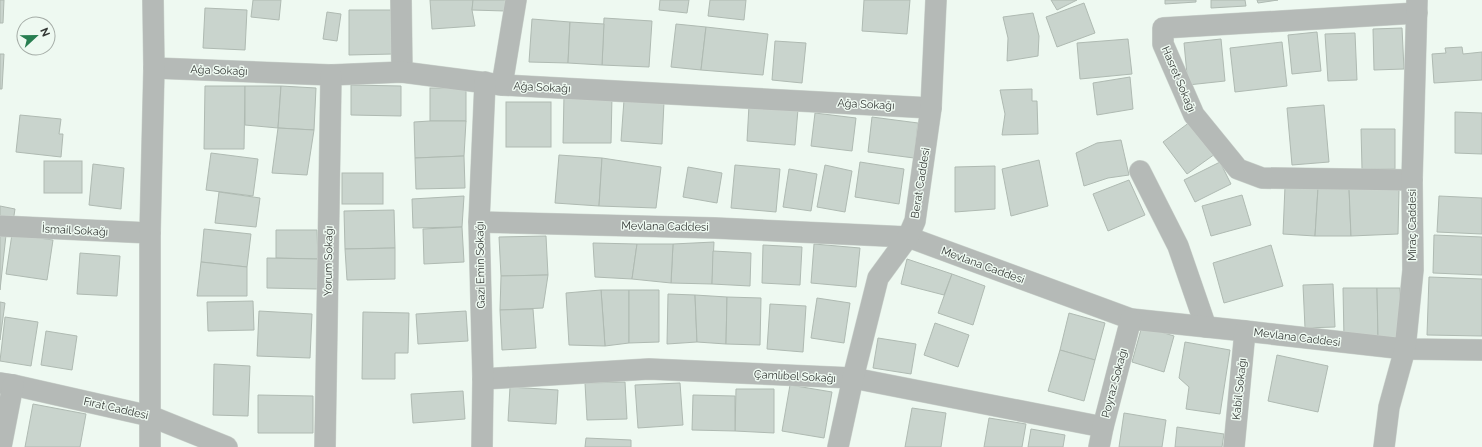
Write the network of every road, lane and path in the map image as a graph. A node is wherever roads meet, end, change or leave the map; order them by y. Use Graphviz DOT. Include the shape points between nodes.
graph roads {
  1 [pos="152,0"];
  2 [pos="401,0"];
  3 [pos="516,0"];
  4 [pos="936,0"];
  5 [pos="1417,7"];
  6 [pos="154,68"];
  7 [pos="402,72"];
  8 [pos="331,75"];
  9 [pos="494,84"];
  10 [pos="931,108"];
  11 [pos="1140,171"];
  12 [pos="1412,180"];
  13 [pos="479,222"];
  14 [pos="0,226"];
  15 [pos="150,233"];
  16 [pos="908,237"];
  17 [pos="1130,320"];
  18 [pos="1206,327"];
  19 [pos="1245,331"];
  20 [pos="1405,349"];
  21 [pos="1482,350"];
  22 [pos="853,378"];
  23 [pos="483,380"];
  24 [pos="6,384"];
  25 [pos="150,416"];
  26 [pos="1101,437"];
  27 [pos="1,447"];
  28 [pos="150,447"];
  29 [pos="227,447"];
  30 [pos="325,447"];
  31 [pos="482,447"];
  32 [pos="838,447"];
  33 [pos="1234,447"];
  34 [pos="1384,447"];
  1 -- 6 [label="street"];
  2 -- 7 [label="street"];
  3 -- 9 [label="street, Gazi Emin Sokağı"];
  4 -- 10 [label="street, Berat Caddesi"];
  5 -- 12 [label="street, Miraç Caddesi"];
  5 -- 12 [label="street, Hasret Sokağı" via="1163,28 1162,44 1194,115 1238,170 1262,178"];
  6 -- 8 [label="street, Ağa Sokağı"];
  6 -- 15 [label="street"];
  7 -- 8 [label="street, Ağa Sokağı"];
  7 -- 9 [label="street, Ağa Sokağı"];
  8 -- 30 [label="street, Yorum Sokağı"];
  9 -- 10 [label="street, Ağa Sokağı"];
  9 -- 13 [label="street, Gazi Emin Sokağı"];
  10 -- 16 [label="street, Berat Caddesi" via="915,221"];
  11 -- 18 [label="street" via="1178,246"];
  12 -- 20 [label="street, Miraç Caddesi" via="1413,270"];
  13 -- 16 [label="street, Mevlana Caddesi" via="715,228"];
  13 -- 23 [label="street, Gazi Emin Sokağı"];
  14 -- 15 [label="street, İsmail Sokağı"];
  15 -- 25 [label="street"];
  16 -- 17 [label="street, Mevlana Caddesi"];
  16 -- 22 [label="street, Berat Caddesi" via="878,278"];
  17 -- 18 [label="street, Mevlana Caddesi"];
  17 -- 26 [label="street, Poyraz Sokağı"];
  18 -- 19 [label="street, Mevlana Caddesi"];
  19 -- 20 [label="street, Mevlana Caddesi"];
  19 -- 33 [label="street, Kabil Sokağı"];
  20 -- 21 [label="street, Mevlana Caddesi"];
  20 -- 34 [label="street, Miraç Caddesi" via="1389,407"];
  22 -- 23 [label="street, Çamlıbel Sokağı" via="649,369"];
  22 -- 26 [label="street, Çamlıbel Sokağı"];
  22 -- 32 [label="street, Berat Caddesi"];
  23 -- 31 [label="street, Gazi Emin Sokağı"];
  24 -- 25 [label="street, Fırat Caddesi"];
  24 -- 27 [label="street"];
  25 -- 28 [label="street"];
  25 -- 29 [label="street, Fırat Caddesi"];
}
